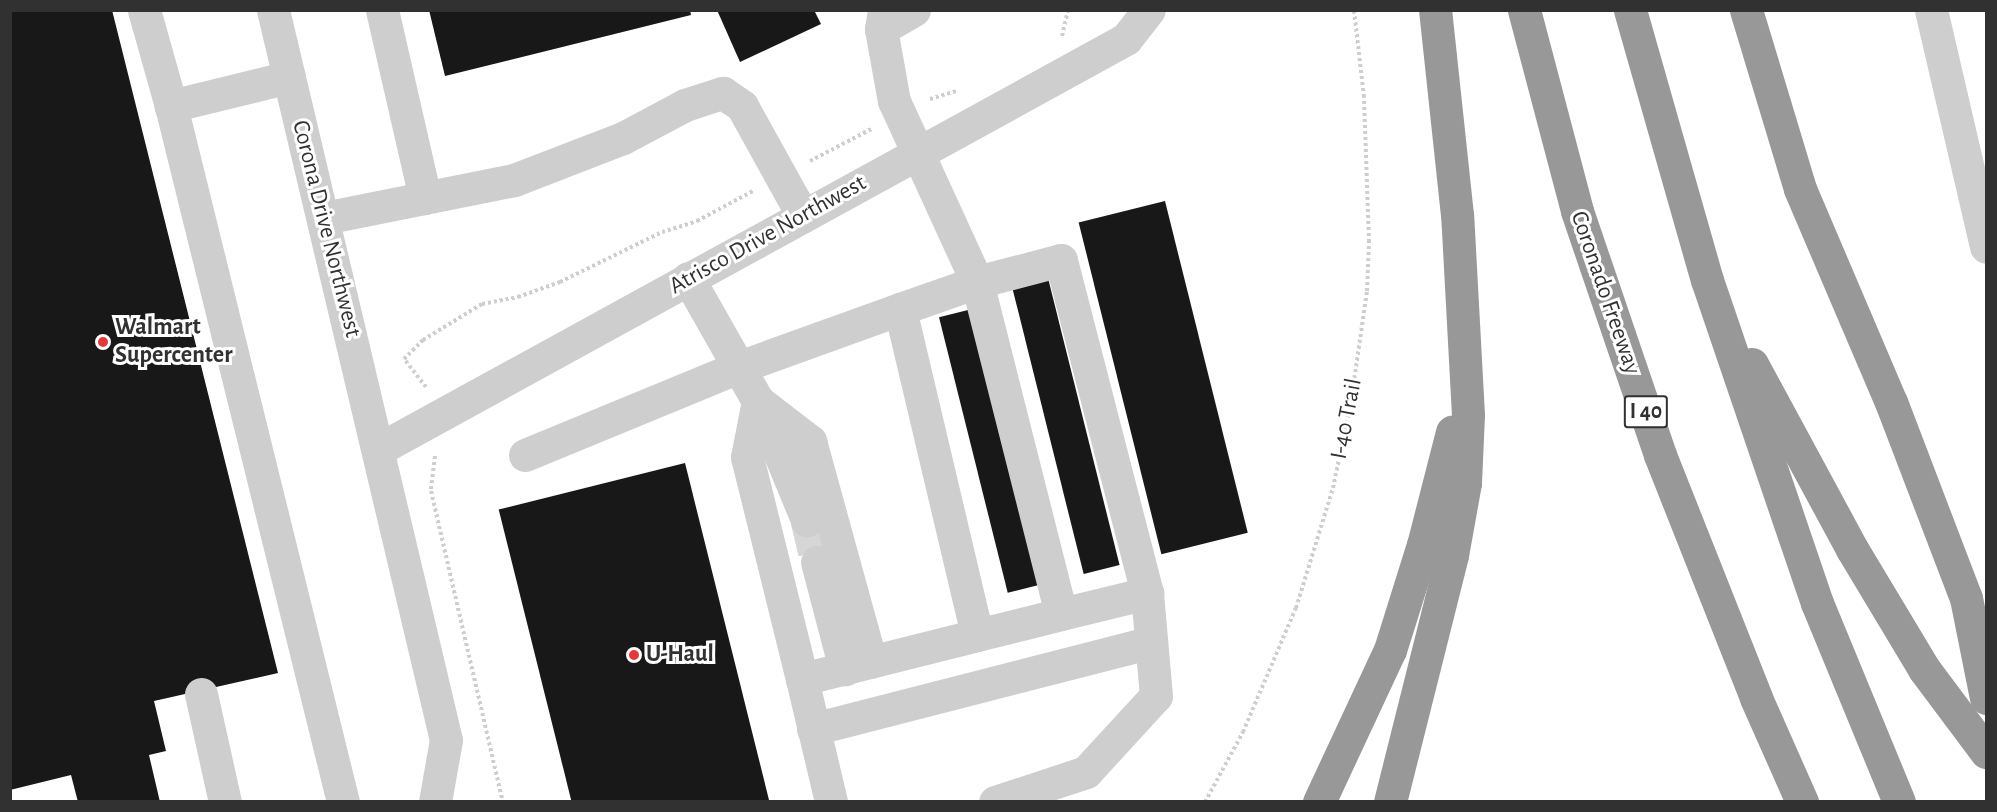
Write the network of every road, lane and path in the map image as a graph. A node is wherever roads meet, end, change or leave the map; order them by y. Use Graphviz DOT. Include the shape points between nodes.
graph roads {
  1 [pos="144,10"];
  2 [pos="273,10"];
  3 [pos="382,10"];
  4 [pos="914,10"];
  5 [pos="1068,10"];
  6 [pos="1149,10"];
  7 [pos="1354,10"];
  8 [pos="1435,10"];
  9 [pos="1524,10"];
  10 [pos="1630,10"];
  11 [pos="1746,10"];
  12 [pos="1931,10"];
  13 [pos="883,20"];
  14 [pos="1062,40"];
  15 [pos="289,77"];
  16 [pos="965,89"];
  17 [pos="171,106"];
  18 [pos="900,114"];
  19 [pos="916,154"];
  20 [pos="1978,174"];
  21 [pos="782,176"];
  22 [pos="425,198"];
  23 [pos="803,216"];
  24 [pos="324,218"];
  25 [pos="1986,247"];
  26 [pos="688,278"];
  27 [pos="1707,280"];
  28 [pos="977,282"];
  29 [pos="900,309"];
  30 [pos="1464,356"];
  31 [pos="739,368"];
  32 [pos="758,401"];
  33 [pos="432,420"];
  34 [pos="379,448"];
  35 [pos="525,455"];
  36 [pos="807,520"];
  37 [pos="817,562"];
  38 [pos="1147,593"];
  39 [pos="1061,614"];
  40 [pos="977,635"];
  41 [pos="1151,642"];
  42 [pos="858,665"];
  43 [pos="802,679"];
  44 [pos="201,694"];
  45 [pos="1986,698"];
  46 [pos="813,729"];
  47 [pos="1986,752"];
  48 [pos="1335,769"];
  49 [pos="225,801"];
  50 [pos="343,801"];
  51 [pos="435,801"];
  52 [pos="503,801"];
  53 [pos="831,801"];
  54 [pos="995,801"];
  55 [pos="1205,801"];
  56 [pos="1301,801"];
  57 [pos="1319,801"];
  58 [pos="1390,801"];
  59 [pos="1802,801"];
  60 [pos="1899,801"];
  1 -- 17 [label="street"];
  2 -- 15 [label="street, Corona Drive Northwest"];
  3 -- 22 [label="street"];
  4 -- 13 [label="street"];
  5 -- 14 [label="path"];
  6 -- 19 [label="street, Atrisco Drive Northwest" via="1126,39"];
  7 -- 55 [label="path, I-40 Trail" via="1364,97 1369,242 1367,291 1352,402 1333,488 1296,608 1248,722"];
  8 -- 30 [label="highway" via="1456,215"];
  9 -- 59 [label="highway, Coronado Freeway / I 40" via="1577,212 1660,454 1756,698"];
  10 -- 27 [label="highway"];
  11 -- 45 [label="highway" via="1800,189 1891,402 1966,598"];
  12 -- 20 [label="street"];
  13 -- 18 [label="street"];
  15 -- 17 [label="street"];
  15 -- 24 [label="street, Corona Drive Northwest"];
  16 -- 18 [label="path" via="920,102"];
  17 -- 50 [label="street"];
  18 -- 19 [label="street"];
  18 -- 21 [label="path"];
  19 -- 23 [label="street, Atrisco Drive Northwest"];
  19 -- 28 [label="street"];
  20 -- 25 [label="street"];
  21 -- 22 [label="street" via="741,106 723,93 685,105 623,138 514,180"];
  21 -- 23 [label="street"];
  21 -- 33 [label="path" via="697,221 662,232 560,282 518,297 482,304 423,340 404,359 426,383"];
  22 -- 24 [label="street"];
  23 -- 26 [label="street, Atrisco Drive Northwest"];
  24 -- 34 [label="street, Corona Drive Northwest"];
  26 -- 31 [label="street"];
  26 -- 33 [label="street, Atrisco Drive Northwest"];
  27 -- 47 [label="highway" via="1852,549 1924,669"];
  27 -- 60 [label="highway" via="1817,603"];
  28 -- 29 [label="street"];
  28 -- 38 [label="street" via="1061,260"];
  28 -- 39 [label="street"];
  29 -- 31 [label="street"];
  29 -- 40 [label="street"];
  30 -- 48 [label="highway" via="1449,451 1423,545 1390,650"];
  30 -- 58 [label="highway" via="1468,416 1465,483 1452,555"];
  31 -- 32 [label="street"];
  31 -- 35 [label="street"];
  32 -- 36 [label="street"];
  32 -- 42 [label="street" via="810,441"];
  32 -- 43 [label="street" via="747,457"];
  33 -- 34 [label="street, Atrisco Drive Northwest"];
  33 -- 52 [label="path" via="435,459 431,491"];
  34 -- 51 [label="street, Corona Drive Northwest" via="446,741"];
  37 -- 42 [label="street"];
  38 -- 39 [label="street"];
  38 -- 41 [label="street"];
  39 -- 40 [label="street"];
  40 -- 42 [label="street"];
  41 -- 46 [label="street"];
  41 -- 54 [label="street" via="1156,696 1086,772"];
  42 -- 43 [label="street"];
  43 -- 46 [label="street"];
  44 -- 49 [label="street"];
  46 -- 53 [label="street"];
  48 -- 56 [label="highway"];
  48 -- 57 [label="highway"];
}
